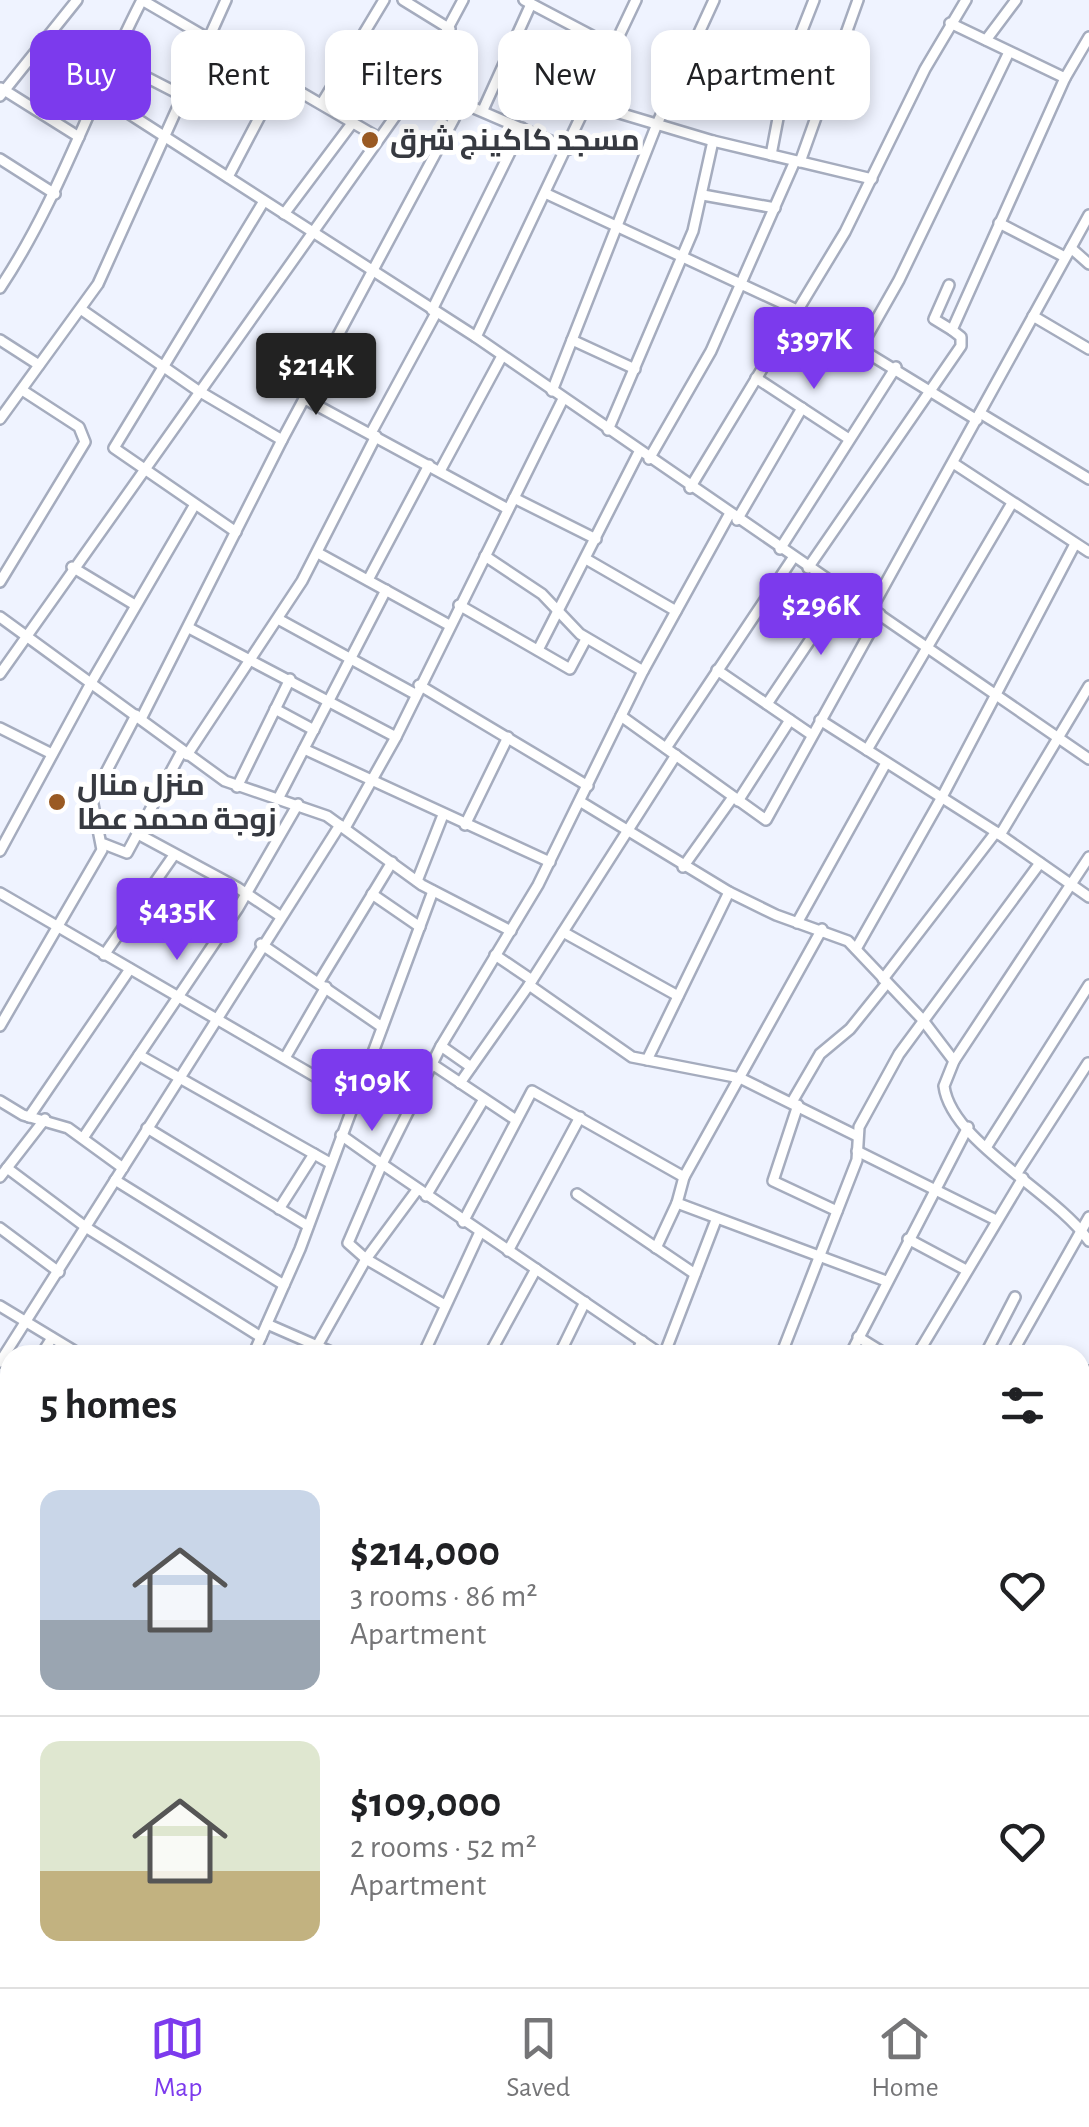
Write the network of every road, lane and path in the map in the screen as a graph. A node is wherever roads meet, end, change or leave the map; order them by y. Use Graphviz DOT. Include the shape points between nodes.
graph roads {
  1 [pos="77,0"];
  2 [pos="142,0"];
  3 [pos="226,0"];
  4 [pos="384,0"];
  5 [pos="403,0"];
  6 [pos="464,0"];
  7 [pos="636,0"];
  8 [pos="714,0"];
  9 [pos="814,0"];
  10 [pos="858,0"];
  11 [pos="1016,0"];
  12 [pos="963,1"];
  13 [pos="527,2"];
  14 [pos="950,23"];
  15 [pos="450,28"];
  16 [pos="126,30"];
  17 [pos="194,30"];
  18 [pos="212,30"];
  19 [pos="581,30"];
  20 [pos="623,30"];
  21 [pos="986,40"];
  22 [pos="1088,41"];
  23 [pos="1009,52"];
  24 [pos="1065,78"];
  25 [pos="2,91"];
  26 [pos="305,92"];
  27 [pos="322,102"];
  28 [pos="478,108"];
  29 [pos="483,110"];
  30 [pos="631,116"];
  31 [pos="171,117"];
  32 [pos="86,120"];
  33 [pos="140,120"];
  34 [pos="258,120"];
  35 [pos="392,120"];
  36 [pos="453,120"];
  37 [pos="583,120"];
  38 [pos="353,122"];
  39 [pos="657,124"];
  40 [pos="522,128"];
  41 [pos="163,134"];
  42 [pos="79,137"];
  43 [pos="379,138"];
  44 [pos="713,141"];
  45 [pos="569,149"];
  46 [pos="771,155"];
  47 [pos="0,159"];
  48 [pos="797,162"];
  49 [pos="228,176"];
  50 [pos="872,180"];
  51 [pos="55,194"];
  52 [pos="547,194"];
  53 [pos="703,195"];
  54 [pos="264,201"];
  55 [pos="775,208"];
  56 [pos="284,214"];
  57 [pos="1089,215"];
  58 [pos="999,223"];
  59 [pos="619,228"];
  60 [pos="311,232"];
  61 [pos="1068,252"];
  62 [pos="682,257"];
  63 [pos="1089,264"];
  64 [pos="373,272"];
  65 [pos="742,284"];
  66 [pos="949,285"];
  67 [pos="0,288"];
  68 [pos="82,310"];
  69 [pos="797,310"];
  70 [pos="434,312"];
  71 [pos="1032,316"];
  72 [pos="952,330"];
  73 [pos="476,337"];
  74 [pos="0,340"];
  75 [pos="572,340"];
  76 [pos="861,348"];
  77 [pos="1089,349"];
  78 [pos="502,356"];
  79 [pos="39,365"];
  80 [pos="162,366"];
  81 [pos="896,366"];
  82 [pos="634,369"];
  83 [pos="756,378"];
  84 [pos="932,389"];
  85 [pos="22,390"];
  86 [pos="197,390"];
  87 [pos="552,391"];
  88 [pos="305,398"];
  89 [pos="563,398"];
  90 [pos="802,408"];
  91 [pos="978,417"];
  92 [pos="0,419"];
  93 [pos="608,430"];
  94 [pos="373,434"];
  95 [pos="849,439"];
  96 [pos="282,440"];
  97 [pos="639,452"];
  98 [pos="649,460"];
  99 [pos="953,463"];
  100 [pos="429,465"];
  101 [pos="142,470"];
  102 [pos="440,471"];
  103 [pos="1089,479"];
  104 [pos="690,488"];
  105 [pos="514,498"];
  106 [pos="1012,503"];
  107 [pos="194,506"];
  108 [pos="508,508"];
  109 [pos="733,517"];
  110 [pos="236,532"];
  111 [pos="596,540"];
  112 [pos="1075,544"];
  113 [pos="780,549"];
  114 [pos="318,552"];
  115 [pos="1089,552"];
  116 [pos="485,556"];
  117 [pos="794,558"];
  118 [pos="586,559"];
  119 [pos="72,567"];
  120 [pos="808,568"];
  121 [pos="368,580"];
  122 [pos="0,582"];
  123 [pos="386,590"];
  124 [pos="843,591"];
  125 [pos="459,605"];
  126 [pos="134,606"];
  127 [pos="558,611"];
  128 [pos="676,611"];
  129 [pos="876,611"];
  130 [pos="0,617"];
  131 [pos="278,618"];
  132 [pos="449,624"];
  133 [pos="189,628"];
  134 [pos="25,636"];
  135 [pos="586,639"];
  136 [pos="928,646"];
  137 [pos="538,650"];
  138 [pos="350,659"];
  139 [pos="252,660"];
  140 [pos="717,670"];
  141 [pos="644,671"];
  142 [pos="0,674"];
  143 [pos="290,679"];
  144 [pos="91,683"];
  145 [pos="1089,686"];
  146 [pos="417,689"];
  147 [pos="998,694"];
  148 [pos="329,700"];
  149 [pos="767,704"];
  150 [pos="275,709"];
  151 [pos="621,716"];
  152 [pos="139,717"];
  153 [pos="790,720"];
  154 [pos="820,720"];
  155 [pos="0,728"];
  156 [pos="314,730"];
  157 [pos="812,735"];
  158 [pos="508,736"];
  159 [pos="396,738"];
  160 [pos="1059,738"];
  161 [pos="304,749"];
  162 [pos="867,750"];
  163 [pos="671,751"];
  164 [pos="184,753"];
  165 [pos="52,754"];
  166 [pos="1089,759"];
  167 [pos="886,763"];
  168 [pos="372,783"];
  169 [pos="588,786"];
  170 [pos="238,787"];
  171 [pos="942,798"];
  172 [pos="278,799"];
  173 [pos="736,799"];
  174 [pos="581,802"];
  175 [pos="298,804"];
  176 [pos="443,815"];
  177 [pos="465,824"];
  178 [pos="342,827"];
  179 [pos="624,830"];
  180 [pos="998,833"];
  181 [pos="138,834"];
  182 [pos="104,844"];
  183 [pos="0,851"];
  184 [pos="174,855"];
  185 [pos="1089,857"];
  186 [pos="392,862"];
  187 [pos="550,862"];
  188 [pos="1040,863"];
  189 [pos="684,867"];
  190 [pos="417,882"];
  191 [pos="1070,886"];
  192 [pos="433,891"];
  193 [pos="729,892"];
  194 [pos="247,894"];
  195 [pos="372,894"];
  196 [pos="1,897"];
  197 [pos="1089,897"];
  198 [pos="280,916"];
  199 [pos="797,923"];
  200 [pos="420,927"];
  201 [pos="57,928"];
  202 [pos="822,930"];
  203 [pos="511,931"];
  204 [pos="563,932"];
  205 [pos="261,944"];
  206 [pos="856,949"];
  207 [pos="104,955"];
  208 [pos="494,955"];
  209 [pos="130,970"];
  210 [pos="885,981"];
  211 [pos="530,982"];
  212 [pos="322,984"];
  213 [pos="1089,985"];
  214 [pos="177,996"];
  215 [pos="678,996"];
  216 [pos="214,1017"];
  217 [pos="922,1020"];
  218 [pos="0,1026"];
  219 [pos="382,1027"];
  220 [pos="441,1046"];
  221 [pos="138,1055"];
  222 [pos="285,1058"];
  223 [pos="647,1060"];
  224 [pos="954,1061"];
  225 [pos="1088,1063"];
  226 [pos="432,1064"];
  227 [pos="471,1066"];
  228 [pos="180,1076"];
  229 [pos="740,1078"];
  230 [pos="460,1083"];
  231 [pos="354,1099"];
  232 [pos="484,1099"];
  233 [pos="0,1101"];
  234 [pos="795,1104"];
  235 [pos="29,1117"];
  236 [pos="580,1117"];
  237 [pos="46,1119"];
  238 [pos="516,1120"];
  239 [pos="968,1127"];
  240 [pos="147,1128"];
  241 [pos="340,1135"];
  242 [pos="856,1136"];
  243 [pos="82,1138"];
  244 [pos="986,1146"];
  245 [pos="857,1152"];
  246 [pos="314,1154"];
  247 [pos="330,1163"];
  248 [pos="382,1164"];
  249 [pos="123,1168"];
  250 [pos="4,1172"];
  251 [pos="1020,1175"];
  252 [pos="684,1176"];
  253 [pos="115,1180"];
  254 [pos="935,1188"];
  255 [pos="421,1193"];
  256 [pos="577,1194"];
  257 [pos="677,1203"];
  258 [pos="279,1209"];
  259 [pos="837,1211"];
  260 [pos="1089,1216"];
  261 [pos="716,1220"];
  262 [pos="996,1220"];
  263 [pos="464,1222"];
  264 [pos="308,1226"];
  265 [pos="0,1228"];
  266 [pos="87,1228"];
  267 [pos="1082,1231"];
  268 [pos="480,1232"];
  269 [pos="908,1239"];
  270 [pos="1089,1242"];
  271 [pos="656,1248"];
  272 [pos="508,1251"];
  273 [pos="820,1256"];
  274 [pos="366,1260"];
  275 [pos="536,1269"];
  276 [pos="966,1270"];
  277 [pos="59,1272"];
  278 [pos="695,1274"];
  279 [pos="886,1281"];
  280 [pos="284,1286"];
  281 [pos="1016,1296"];
  282 [pos="584,1302"];
  283 [pos="444,1304"];
  284 [pos="0,1306"];
  285 [pos="27,1322"];
  286 [pos="268,1324"];
  287 [pos="261,1337"];
  288 [pos="858,1337"];
  289 [pos="52,1338"];
  290 [pos="642,1341"];
  291 [pos="11,1345"];
  292 [pos="47,1345"];
  293 [pos="64,1345"];
  294 [pos="257,1345"];
  295 [pos="315,1345"];
  296 [pos="318,1345"];
  297 [pos="428,1345"];
  298 [pos="495,1345"];
  299 [pos="564,1345"];
  300 [pos="640,1345"];
  301 [pos="648,1345"];
  302 [pos="667,1345"];
  303 [pos="785,1345"];
  304 [pos="854,1345"];
  305 [pos="871,1345"];
  306 [pos="923,1345"];
  307 [pos="991,1345"];
  308 [pos="1016,1345"];
  1 -- 25 [label="street"];
  2 -- 16 [label="street"];
  2 -- 17 [label="street"];
  3 -- 18 [label="street"];
  4 -- 27 [label="street"];
  5 -- 15 [label="street"];
  6 -- 15 [label="street"];
  7 -- 20 [label="street"];
  8 -- 39 [label="street"];
  9 -- 46 [label="street" via="788,66"];
  10 -- 48 [label="street"];
  11 -- 21 [label="street"];
  12 -- 14 [label="street"];
  13 -- 19 [label="street"];
  13 -- 29 [label="street"];
  14 -- 21 [label="street"];
  14 -- 50 [label="street"];
  21 -- 23 [label="street"];
  22 -- 24 [label="street"];
  23 -- 24 [label="street"];
  23 -- 76 [label="street"];
  24 -- 58 [label="street"];
  25 -- 42 [label="street"];
  26 -- 27 [label="street"];
  27 -- 38 [label="street"];
  28 -- 29 [label="street"];
  29 -- 40 [label="street"];
  30 -- 39 [label="street"];
  31 -- 41 [label="street"];
  32 -- 42 [label="street"];
  33 -- 41 [label="street"];
  34 -- 49 [label="street"];
  35 -- 43 [label="street"];
  36 -- 64 [label="street"];
  37 -- 45 [label="street"];
  38 -- 43 [label="street"];
  38 -- 56 [label="street"];
  39 -- 44 [label="street"];
  39 -- 59 [label="street"];
  40 -- 45 [label="street"];
  40 -- 70 [label="street"];
  41 -- 49 [label="street"];
  41 -- 68 [label="street"];
  42 -- 51 [label="street"];
  43 -- 60 [label="street"];
  44 -- 46 [label="street"];
  44 -- 53 [label="street"];
  45 -- 52 [label="street"];
  46 -- 48 [label="street"];
  47 -- 51 [label="street"];
  48 -- 50 [label="street"];
  48 -- 55 [label="street"];
  49 -- 54 [label="street"];
  50 -- 69 [label="street"];
  51 -- 67 [label="street"];
  52 -- 59 [label="street"];
  52 -- 73 [label="street"];
  53 -- 55 [label="street"];
  53 -- 62 [label="street"];
  54 -- 56 [label="street"];
  54 -- 80 [label="street"];
  55 -- 65 [label="street"];
  56 -- 60 [label="street"];
  57 -- 61 [label="street"];
  58 -- 61 [label="street"];
  58 -- 72 [label="street"];
  59 -- 62 [label="street"];
  59 -- 75 [label="street"];
  60 -- 64 [label="street"];
  60 -- 86 [label="street"];
  61 -- 63 [label="street"];
  61 -- 71 [label="street"];
  62 -- 65 [label="street"];
  62 -- 82 [label="street"];
  64 -- 70 [label="street"];
  64 -- 88 [label="street"];
  65 -- 69 [label="street"];
  65 -- 98 [label="street"];
  66 -- 72 [label="street" via="934,319"];
  68 -- 79 [label="street"];
  68 -- 80 [label="street"];
  69 -- 76 [label="street"];
  69 -- 83 [label="street"];
  70 -- 73 [label="street"];
  70 -- 94 [label="street"];
  71 -- 77 [label="street"];
  71 -- 91 [label="street"];
  72 -- 84 [label="street" via="962,342"];
  73 -- 78 [label="street"];
  74 -- 79 [label="street"];
  75 -- 82 [label="street"];
  75 -- 87 [label="street"];
  76 -- 81 [label="street"];
  78 -- 87 [label="street"];
  78 -- 102 [label="street"];
  79 -- 85 [label="street"];
  80 -- 86 [label="street"];
  80 -- 101 [label="street" via="114,448"];
  81 -- 84 [label="street"];
  81 -- 95 [label="street"];
  82 -- 93 [label="street"];
  83 -- 90 [label="street"];
  83 -- 104 [label="street"];
  84 -- 91 [label="street"];
  84 -- 120 [label="street"];
  85 -- 92 [label="street"];
  85 -- 122 [label="street" via="78,427 85,442"];
  86 -- 96 [label="street"];
  86 -- 101 [label="street"];
  87 -- 89 [label="street"];
  88 -- 94 [label="street"];
  88 -- 96 [label="street"];
  89 -- 93 [label="street"];
  89 -- 105 [label="street"];
  90 -- 95 [label="street"];
  90 -- 109 [label="street"];
  91 -- 99 [label="street"];
  91 -- 103 [label="street"];
  93 -- 97 [label="street"];
  94 -- 100 [label="street"];
  94 -- 114 [label="street"];
  95 -- 113 [label="street"];
  96 -- 110 [label="street"];
  97 -- 98 [label="street"];
  97 -- 111 [label="street"];
  98 -- 104 [label="street"];
  99 -- 106 [label="street"];
  99 -- 129 [label="street"];
  100 -- 102 [label="street"];
  100 -- 121 [label="street"];
  101 -- 107 [label="street"];
  101 -- 119 [label="street"];
  102 -- 108 [label="street"];
  104 -- 109 [label="street"];
  105 -- 108 [label="street"];
  105 -- 111 [label="street"];
  106 -- 112 [label="street"];
  106 -- 136 [label="street"];
  107 -- 110 [label="street"];
  107 -- 126 [label="street"];
  108 -- 116 [label="street"];
  109 -- 113 [label="street"];
  109 -- 128 [label="street"];
  110 -- 133 [label="street"];
  111 -- 118 [label="street"];
  112 -- 115 [label="street"];
  112 -- 147 [label="street"];
  113 -- 117 [label="street"];
  114 -- 121 [label="street"];
  114 -- 131 [label="street"];
  116 -- 125 [label="street"];
  116 -- 127 [label="street"];
  117 -- 120 [label="street"];
  117 -- 140 [label="street"];
  118 -- 127 [label="street"];
  118 -- 128 [label="street"];
  119 -- 126 [label="street"];
  119 -- 134 [label="street"];
  120 -- 124 [label="street"];
  121 -- 123 [label="street"];
  123 -- 132 [label="street"];
  123 -- 138 [label="street"];
  124 -- 129 [label="street"];
  124 -- 149 [label="street"];
  125 -- 132 [label="street"];
  125 -- 137 [label="street"];
  126 -- 144 [label="street"];
  127 -- 135 [label="street"];
  127 -- 137 [label="street"];
  128 -- 141 [label="street"];
  129 -- 136 [label="street"];
  129 -- 154 [label="street"];
  130 -- 134 [label="street"];
  131 -- 138 [label="street"];
  131 -- 139 [label="street"];
  132 -- 146 [label="street"];
  133 -- 139 [label="street"];
  133 -- 152 [label="street"];
  134 -- 142 [label="street"];
  134 -- 144 [label="street"];
  135 -- 137 [label="street" via="570,669"];
  135 -- 141 [label="street"];
  136 -- 147 [label="street"];
  136 -- 162 [label="street"];
  138 -- 146 [label="street"];
  138 -- 148 [label="street"];
  139 -- 143 [label="street"];
  139 -- 164 [label="street"];
  140 -- 149 [label="street"];
  140 -- 163 [label="street"];
  141 -- 151 [label="street"];
  143 -- 148 [label="street"];
  143 -- 150 [label="street"];
  144 -- 152 [label="street"];
  144 -- 165 [label="street"];
  145 -- 160 [label="street"];
  146 -- 158 [label="street"];
  146 -- 159 [label="street"];
  147 -- 160 [label="street"];
  147 -- 171 [label="street"];
  148 -- 156 [label="street"];
  148 -- 159 [label="street"];
  149 -- 153 [label="street"];
  150 -- 156 [label="street"];
  150 -- 170 [label="street"];
  151 -- 163 [label="street"];
  151 -- 169 [label="street"];
  152 -- 164 [label="street"];
  152 -- 182 [label="street" via="92,799"];
  153 -- 157 [label="street"];
  153 -- 173 [label="street"];
  154 -- 157 [label="street"];
  154 -- 162 [label="street"];
  155 -- 165 [label="street"];
  156 -- 161 [label="street"];
  157 -- 173 [label="street" via="769,818"];
  158 -- 169 [label="street"];
  158 -- 177 [label="street"];
  159 -- 168 [label="street"];
  160 -- 166 [label="street"];
  160 -- 180 [label="street"];
  161 -- 168 [label="street"];
  161 -- 172 [label="street"];
  162 -- 167 [label="street"];
  163 -- 173 [label="street"];
  163 -- 179 [label="street"];
  164 -- 170 [label="street"];
  164 -- 181 [label="street"];
  165 -- 183 [label="street"];
  167 -- 171 [label="street"];
  167 -- 199 [label="street"];
  168 -- 176 [label="street"];
  168 -- 178 [label="street"];
  169 -- 174 [label="street"];
  170 -- 172 [label="street"];
  171 -- 180 [label="street"];
  171 -- 206 [label="street"];
  172 -- 175 [label="street"];
  173 -- 189 [label="street"];
  174 -- 179 [label="street"];
  174 -- 187 [label="street"];
  175 -- 178 [label="street"];
  175 -- 194 [label="street"];
  176 -- 177 [label="street"];
  176 -- 190 [label="street"];
  177 -- 187 [label="street"];
  178 -- 186 [label="street"];
  178 -- 198 [label="street"];
  179 -- 189 [label="street"];
  179 -- 204 [label="street"];
  180 -- 188 [label="street"];
  180 -- 210 [label="street"];
  181 -- 182 [label="street" via="125,855"];
  181 -- 184 [label="street"];
  182 -- 201 [label="street"];
  184 -- 194 [label="street"];
  184 -- 207 [label="street"];
  185 -- 191 [label="street"];
  186 -- 190 [label="street"];
  186 -- 195 [label="street"];
  187 -- 203 [label="street"];
  188 -- 191 [label="street"];
  188 -- 217 [label="street"];
  189 -- 193 [label="street"];
  190 -- 192 [label="street"];
  191 -- 197 [label="street"];
  191 -- 224 [label="street"];
  192 -- 200 [label="street"];
  192 -- 203 [label="street"];
  193 -- 199 [label="street"];
  193 -- 215 [label="street"];
  194 -- 198 [label="street"];
  194 -- 214 [label="street"];
  195 -- 200 [label="street"];
  195 -- 212 [label="street"];
  196 -- 201 [label="street"];
  198 -- 205 [label="street"];
  199 -- 202 [label="street"];
  200 -- 219 [label="street"];
  201 -- 207 [label="street"];
  201 -- 218 [label="street"];
  202 -- 206 [label="street"];
  202 -- 229 [label="street"];
  203 -- 208 [label="street"];
  204 -- 211 [label="street"];
  204 -- 215 [label="street"];
  205 -- 212 [label="street"];
  205 -- 216 [label="street"];
  206 -- 210 [label="street"];
  207 -- 209 [label="street"];
  208 -- 211 [label="street"];
  208 -- 220 [label="street"];
  209 -- 214 [label="street"];
  209 -- 235 [label="street"];
  210 -- 217 [label="street"];
  210 -- 234 [label="street" via="850,1028 820,1054"];
  211 -- 223 [label="street" via="611,1046"];
  211 -- 227 [label="street"];
  212 -- 219 [label="street"];
  212 -- 222 [label="street"];
  213 -- 244 [label="street"];
  214 -- 216 [label="street"];
  214 -- 221 [label="street"];
  215 -- 223 [label="street"];
  216 -- 222 [label="street"];
  216 -- 228 [label="street"];
  217 -- 224 [label="street"];
  217 -- 242 [label="street"];
  219 -- 231 [label="street"];
  220 -- 226 [label="street"];
  220 -- 227 [label="street"];
  221 -- 228 [label="street"];
  221 -- 243 [label="street"];
  222 -- 231 [label="street"];
  223 -- 229 [label="street"];
  224 -- 239 [label="street" via="945,1094"];
  225 -- 251 [label="street"];
  226 -- 230 [label="street"];
  226 -- 248 [label="street"];
  227 -- 230 [label="street"];
  228 -- 240 [label="street"];
  228 -- 246 [label="street"];
  229 -- 234 [label="street"];
  229 -- 252 [label="street"];
  230 -- 232 [label="street"];
  231 -- 241 [label="street"];
  232 -- 238 [label="street"];
  232 -- 255 [label="street"];
  233 -- 235 [label="street"];
  234 -- 242 [label="street"];
  234 -- 259 [label="street" via="773,1182"];
  235 -- 237 [label="street"];
  236 -- 238 [label="street" via="532,1092"];
  236 -- 252 [label="street"];
  236 -- 272 [label="street"];
  237 -- 243 [label="street"];
  237 -- 250 [label="street"];
  238 -- 263 [label="street"];
  239 -- 244 [label="street"];
  239 -- 254 [label="street"];
  240 -- 249 [label="street"];
  240 -- 258 [label="street"];
  241 -- 247 [label="street"];
  241 -- 248 [label="street"];
  242 -- 245 [label="street"];
  243 -- 249 [label="street"];
  244 -- 251 [label="street"];
  245 -- 254 [label="street"];
  245 -- 259 [label="street"];
  246 -- 247 [label="street"];
  246 -- 258 [label="street"];
  247 -- 264 [label="street"];
  248 -- 255 [label="street"];
  248 -- 274 [label="street" via="349,1240"];
  249 -- 253 [label="street"];
  250 -- 266 [label="street"];
  251 -- 262 [label="street"];
  251 -- 267 [label="street"];
  252 -- 257 [label="street"];
  253 -- 266 [label="street"];
  253 -- 280 [label="street"];
  254 -- 262 [label="street"];
  254 -- 269 [label="street"];
  255 -- 263 [label="street"];
  255 -- 274 [label="street"];
  256 -- 271 [label="street"];
  257 -- 261 [label="street"];
  257 -- 271 [label="street"];
  258 -- 264 [label="street"];
  259 -- 273 [label="street"];
  260 -- 267 [label="street"];
  261 -- 273 [label="street"];
  261 -- 278 [label="street"];
  262 -- 276 [label="street"];
  263 -- 268 [label="street"];
  264 -- 280 [label="street"];
  265 -- 277 [label="street"];
  266 -- 277 [label="street"];
  266 -- 287 [label="street"];
  267 -- 270 [label="street"];
  267 -- 308 [label="street"];
  268 -- 272 [label="street"];
  268 -- 283 [label="street"];
  269 -- 276 [label="street"];
  269 -- 279 [label="street"];
  271 -- 278 [label="street"];
  272 -- 275 [label="street"];
  273 -- 279 [label="street"];
  273 -- 303 [label="street"];
  274 -- 283 [label="street"];
  274 -- 296 [label="street"];
  275 -- 282 [label="street"];
  275 -- 298 [label="street"];
  276 -- 306 [label="street"];
  277 -- 285 [label="street"];
  278 -- 302 [label="street"];
  279 -- 288 [label="street"];
  280 -- 286 [label="street"];
  281 -- 307 [label="street"];
  282 -- 290 [label="street"];
  282 -- 299 [label="street"];
  283 -- 297 [label="street"];
  284 -- 285 [label="street"];
  285 -- 289 [label="street"];
  285 -- 291 [label="street"];
  286 -- 287 [label="street"];
  286 -- 295 [label="street"];
  287 -- 294 [label="street"];
  288 -- 304 [label="street"];
  288 -- 305 [label="street"];
  289 -- 292 [label="street"];
  289 -- 293 [label="street"];
  290 -- 300 [label="street"];
  290 -- 301 [label="street"];
}
